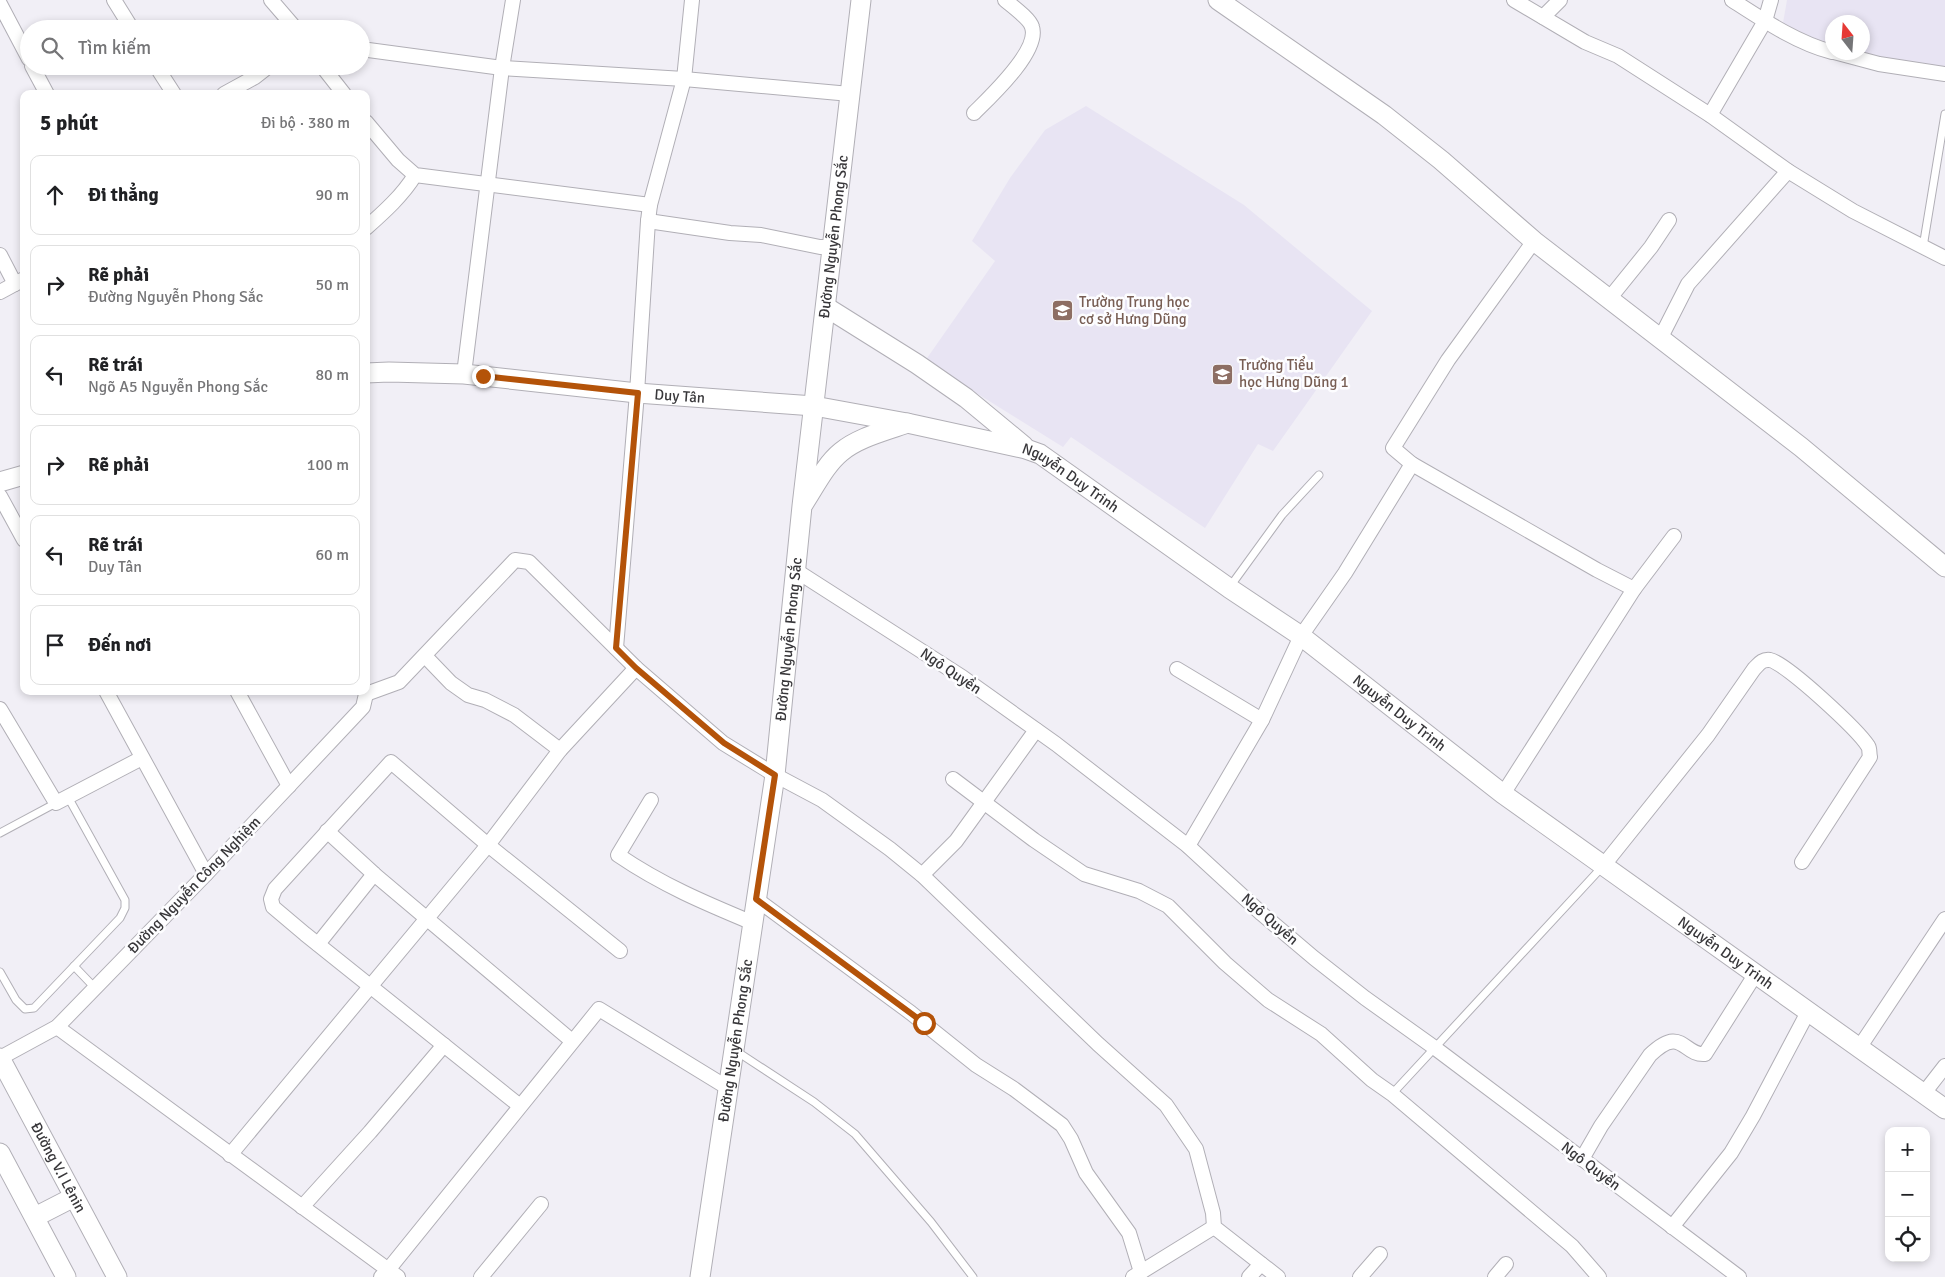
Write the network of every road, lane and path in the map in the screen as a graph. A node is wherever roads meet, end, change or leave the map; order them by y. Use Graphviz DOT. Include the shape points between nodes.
graph roads {
  1 [pos="10,0"];
  2 [pos="114,0"];
  3 [pos="271,0"];
  4 [pos="513,0"];
  5 [pos="692,0"];
  6 [pos="861,0"];
  7 [pos="1005,0"];
  8 [pos="1218,0"];
  9 [pos="1514,0"];
  10 [pos="1560,0"];
  11 [pos="1732,0"];
  12 [pos="1771,0"];
  13 [pos="0,4"];
  14 [pos="1544,18"];
  15 [pos="126,20"];
  16 [pos="288,20"];
  17 [pos="1764,21"];
  18 [pos="20,42"];
  19 [pos="370,50"];
  20 [pos="1825,50"];
  21 [pos="1864,60"];
  22 [pos="502,68"];
  23 [pos="1945,74"];
  24 [pos="37,75"];
  25 [pos="162,75"];
  26 [pos="258,75"];
  27 [pos="329,75"];
  28 [pos="684,79"];
  29 [pos="45,90"];
  30 [pos="171,90"];
  31 [pos="231,90"];
  32 [pos="341,90"];
  33 [pos="850,94"];
  34 [pos="974,113"];
  35 [pos="1945,114"];
  36 [pos="1710,115"];
  37 [pos="370,127"];
  38 [pos="1788,172"];
  39 [pos="415,175"];
  40 [pos="488,184"];
  41 [pos="650,205"];
  42 [pos="1669,220"];
  43 [pos="648,221"];
  44 [pos="370,224"];
  45 [pos="1534,240"];
  46 [pos="831,247"];
  47 [pos="1923,248"];
  48 [pos="0,255"];
  49 [pos="1945,258"];
  50 [pos="19,281"];
  51 [pos="0,292"];
  52 [pos="1609,299"];
  53 [pos="826,307"];
  54 [pos="1660,339"];
  55 [pos="370,374"];
  56 [pos="464,374"];
  57 [pos="638,393"];
  58 [pos="814,406"];
  59 [pos="907,423"];
  60 [pos="1026,449"];
  61 [pos="1412,464"];
  62 [pos="1319,475"];
  63 [pos="20,476"];
  64 [pos="0,482"];
  65 [pos="0,496"];
  66 [pos="802,506"];
  67 [pos="20,533"];
  68 [pos="1674,536"];
  69 [pos="1945,567"];
  70 [pos="795,570"];
  71 [pos="1229,588"];
  72 [pos="1634,589"];
  73 [pos="1301,636"];
  74 [pos="616,648"];
  75 [pos="425,656"];
  76 [pos="636,668"];
  77 [pos="1177,669"];
  78 [pos="370,692"];
  79 [pos="108,695"];
  80 [pos="239,695"];
  81 [pos="366,695"];
  82 [pos="0,709"];
  83 [pos="1262,720"];
  84 [pos="1036,730"];
  85 [pos="560,750"];
  86 [pos="142,758"];
  87 [pos="775,775"];
  88 [pos="953,779"];
  89 [pos="289,786"];
  90 [pos="1503,794"];
  91 [pos="62,800"];
  92 [pos="651,800"];
  93 [pos="984,803"];
  94 [pos="328,831"];
  95 [pos="0,833"];
  96 [pos="488,845"];
  97 [pos="1188,846"];
  98 [pos="1802,862"];
  99 [pos="1603,866"];
  100 [pos="206,874"];
  101 [pos="374,874"];
  102 [pos="922,876"];
  103 [pos="756,899"];
  104 [pos="427,919"];
  105 [pos="1945,920"];
  106 [pos="753,923"];
  107 [pos="318,944"];
  108 [pos="620,951"];
  109 [pos="74,966"];
  110 [pos="0,972"];
  111 [pos="1755,975"];
  112 [pos="371,986"];
  113 [pos="95,988"];
  114 [pos="1808,1012"];
  115 [pos="57,1027"];
  116 [pos="572,1040"];
  117 [pos="444,1045"];
  118 [pos="1435,1048"];
  119 [pos="1859,1048"];
  120 [pos="734,1049"];
  121 [pos="0,1058"];
  122 [pos="1945,1066"];
  123 [pos="728,1088"];
  124 [pos="1392,1094"];
  125 [pos="1924,1094"];
  126 [pos="520,1106"];
  127 [pos="1945,1109"];
  128 [pos="0,1153"];
  129 [pos="230,1155"];
  130 [pos="1582,1159"];
  131 [pos="74,1197"];
  132 [pos="541,1204"];
  133 [pos="302,1207"];
  134 [pos="35,1217"];
  135 [pos="1214,1227"];
  136 [pos="1672,1227"];
  137 [pos="1380,1254"];
  138 [pos="1261,1264"];
  139 [pos="1506,1264"];
  140 [pos="389,1275"];
  141 [pos="1137,1275"];
  142 [pos="66,1277"];
  143 [pos="117,1277"];
  144 [pos="481,1277"];
  145 [pos="700,1277"];
  146 [pos="973,1277"];
  147 [pos="1249,1277"];
  148 [pos="1278,1277"];
  149 [pos="1360,1277"];
  150 [pos="1495,1277"];
  151 [pos="1598,1277"];
  152 [pos="1739,1277"];
  1 -- 13 [label="street"];
  2 -- 15 [label="street"];
  3 -- 16 [label="street"];
  4 -- 22 [label="street"];
  5 -- 28 [label="street"];
  6 -- 33 [label="street, Đường Nguyễn Phong Sắc"];
  7 -- 34 [label="street" via="1032,25 1031,45 1014,71"];
  8 -- 45 [label="street" via="1384,115"];
  9 -- 14 [label="street"];
  10 -- 14 [label="street"];
  11 -- 17 [label="street"];
  12 -- 17 [label="street"];
  13 -- 18 [label="street"];
  14 -- 36 [label="street" via="1585,42 1618,56"];
  17 -- 20 [label="street"];
  17 -- 36 [label="street"];
  19 -- 22 [label="street"];
  21 -- 23 [label="street"];
  22 -- 28 [label="street"];
  22 -- 40 [label="street"];
  24 -- 29 [label="street"];
  25 -- 30 [label="street"];
  26 -- 31 [label="street"];
  27 -- 32 [label="street"];
  28 -- 33 [label="street"];
  28 -- 41 [label="street"];
  33 -- 46 [label="street, Đường Nguyễn Phong Sắc"];
  35 -- 47 [label="lane"];
  36 -- 38 [label="street"];
  37 -- 39 [label="street"];
  38 -- 47 [label="street"];
  38 -- 54 [label="street" via="1688,284"];
  39 -- 40 [label="street"];
  39 -- 44 [label="street" via="392,204"];
  40 -- 41 [label="street"];
  40 -- 56 [label="street"];
  41 -- 43 [label="street"];
  42 -- 52 [label="street"];
  43 -- 46 [label="street"];
  43 -- 57 [label="street"];
  45 -- 52 [label="street"];
  45 -- 61 [label="street" via="1448,360 1393,448"];
  46 -- 53 [label="street, Đường Nguyễn Phong Sắc"];
  47 -- 49 [label="street"];
  48 -- 50 [label="street"];
  50 -- 51 [label="street"];
  52 -- 54 [label="street"];
  53 -- 58 [label="street, Đường Nguyễn Phong Sắc"];
  53 -- 60 [label="street" via="966,398"];
  54 -- 69 [label="street" via="1801,447"];
  55 -- 56 [label="street, Duy Tân"];
  56 -- 57 [label="street, Duy Tân"];
  57 -- 58 [label="street, Duy Tân"];
  57 -- 74 [label="street"];
  58 -- 59 [label="street, Nguyễn Duy Trinh"];
  58 -- 66 [label="street, Đường Nguyễn Phong Sắc"];
  59 -- 60 [label="street, Nguyễn Duy Trinh"];
  59 -- 66 [label="street" via="863,439 841,452"];
  60 -- 71 [label="street, Nguyễn Duy Trinh" via="1050,461"];
  61 -- 72 [label="street"];
  61 -- 73 [label="street" via="1345,573"];
  62 -- 71 [label="lane" via="1282,515"];
  63 -- 64 [label="street"];
  65 -- 67 [label="street"];
  66 -- 70 [label="street, Đường Nguyễn Phong Sắc"];
  68 -- 72 [label="street"];
  70 -- 84 [label="street, Ngô Quyền" via="962,677"];
  70 -- 87 [label="street, Đường Nguyễn Phong Sắc"];
  71 -- 73 [label="street, Nguyễn Duy Trinh"];
  72 -- 90 [label="street"];
  73 -- 83 [label="street"];
  73 -- 90 [label="street, Nguyễn Duy Trinh"];
  74 -- 75 [label="street" via="528,562 515,560"];
  74 -- 76 [label="street"];
  75 -- 78 [label="street" via="399,682"];
  75 -- 85 [label="street" via="462,691 514,715"];
  76 -- 85 [label="street"];
  76 -- 87 [label="street" via="724,743"];
  77 -- 83 [label="street"];
  79 -- 86 [label="street"];
  80 -- 89 [label="street"];
  81 -- 89 [label="street, Đường Nguyễn Công Nghiệm" via="363,707"];
  82 -- 91 [label="street"];
  83 -- 97 [label="street"];
  84 -- 93 [label="street"];
  84 -- 97 [label="street, Ngô Quyền"];
  85 -- 96 [label="street"];
  86 -- 91 [label="street"];
  86 -- 100 [label="street"];
  87 -- 102 [label="street" via="822,800"];
  87 -- 103 [label="street, Đường Nguyễn Phong Sắc"];
  88 -- 93 [label="street"];
  89 -- 100 [label="street, Đường Nguyễn Công Nghiệm"];
  90 -- 99 [label="street, Nguyễn Duy Trinh"];
  91 -- 95 [label="lane"];
  91 -- 109 [label="lane" via="125,900 120,918"];
  92 -- 106 [label="street" via="618,855 649,876"];
  93 -- 102 [label="street" via="956,841"];
  93 -- 124 [label="street" via="1084,874 1140,891 1168,906 1268,1000 1321,1034"];
  94 -- 96 [label="street" via="391,762"];
  94 -- 101 [label="street"];
  94 -- 107 [label="street" via="275,889 271,899 274,907"];
  96 -- 104 [label="street"];
  96 -- 108 [label="street"];
  97 -- 118 [label="street, Ngô Quyền" via="1314,958"];
  98 -- 99 [label="street" via="1870,757 1869,748 1800,680 1767,659 1760,661 1708,735"];
  99 -- 111 [label="street, Nguyễn Duy Trinh"];
  99 -- 118 [label="lane"];
  100 -- 113 [label="street, Đường Nguyễn Công Nghiệm"];
  101 -- 104 [label="street"];
  101 -- 107 [label="street"];
  102 -- 135 [label="street" via="1166,1105 1196,1149"];
  103 -- 106 [label="street, Đường Nguyễn Phong Sắc"];
  103 -- 141 [label="street" via="976,1065 1062,1125 1086,1173 1128,1233"];
  104 -- 112 [label="street"];
  104 -- 116 [label="street"];
  105 -- 119 [label="street"];
  106 -- 120 [label="street, Đường Nguyễn Phong Sắc"];
  107 -- 112 [label="street"];
  109 -- 110 [label="lane" via="34,1008 25,1009"];
  109 -- 113 [label="lane"];
  111 -- 114 [label="street, Nguyễn Duy Trinh"];
  111 -- 130 [label="street" via="1705,1054 1700,1055 1684,1044 1668,1042 1650,1055"];
  112 -- 117 [label="street"];
  112 -- 129 [label="street"];
  113 -- 115 [label="street, Đường Nguyễn Công Nghiệm"];
  114 -- 119 [label="street, Nguyễn Duy Trinh"];
  114 -- 136 [label="street" via="1731,1153"];
  115 -- 121 [label="street, Đường Nguyễn Công Nghiệm"];
  115 -- 129 [label="street"];
  116 -- 123 [label="street" via="598,1009"];
  116 -- 126 [label="street"];
  117 -- 126 [label="street"];
  117 -- 133 [label="street"];
  118 -- 124 [label="lane"];
  118 -- 130 [label="street, Ngô Quyền"];
  119 -- 125 [label="street, Nguyễn Duy Trinh"];
  120 -- 123 [label="street, Đường Nguyễn Phong Sắc"];
  120 -- 146 [label="lane" via="814,1102 855,1134 931,1222"];
  121 -- 131 [label="street, Đường V.I Lênin"];
  122 -- 125 [label="street"];
  123 -- 145 [label="street, Đường Nguyễn Phong Sắc"];
  124 -- 151 [label="street" via="1572,1246"];
  125 -- 127 [label="street, Nguyễn Duy Trinh"];
  126 -- 140 [label="street"];
  128 -- 134 [label="street"];
  129 -- 133 [label="street"];
  130 -- 136 [label="street, Ngô Quyền"];
  131 -- 134 [label="street"];
  131 -- 143 [label="street, Đường V.I Lênin"];
  132 -- 144 [label="street"];
  133 -- 140 [label="street"];
  134 -- 142 [label="street"];
  135 -- 138 [label="street"];
  135 -- 141 [label="street"];
  136 -- 152 [label="street, Ngô Quyền"];
  137 -- 149 [label="street"];
  138 -- 147 [label="street"];
  138 -- 148 [label="street"];
  139 -- 150 [label="street"];
}
